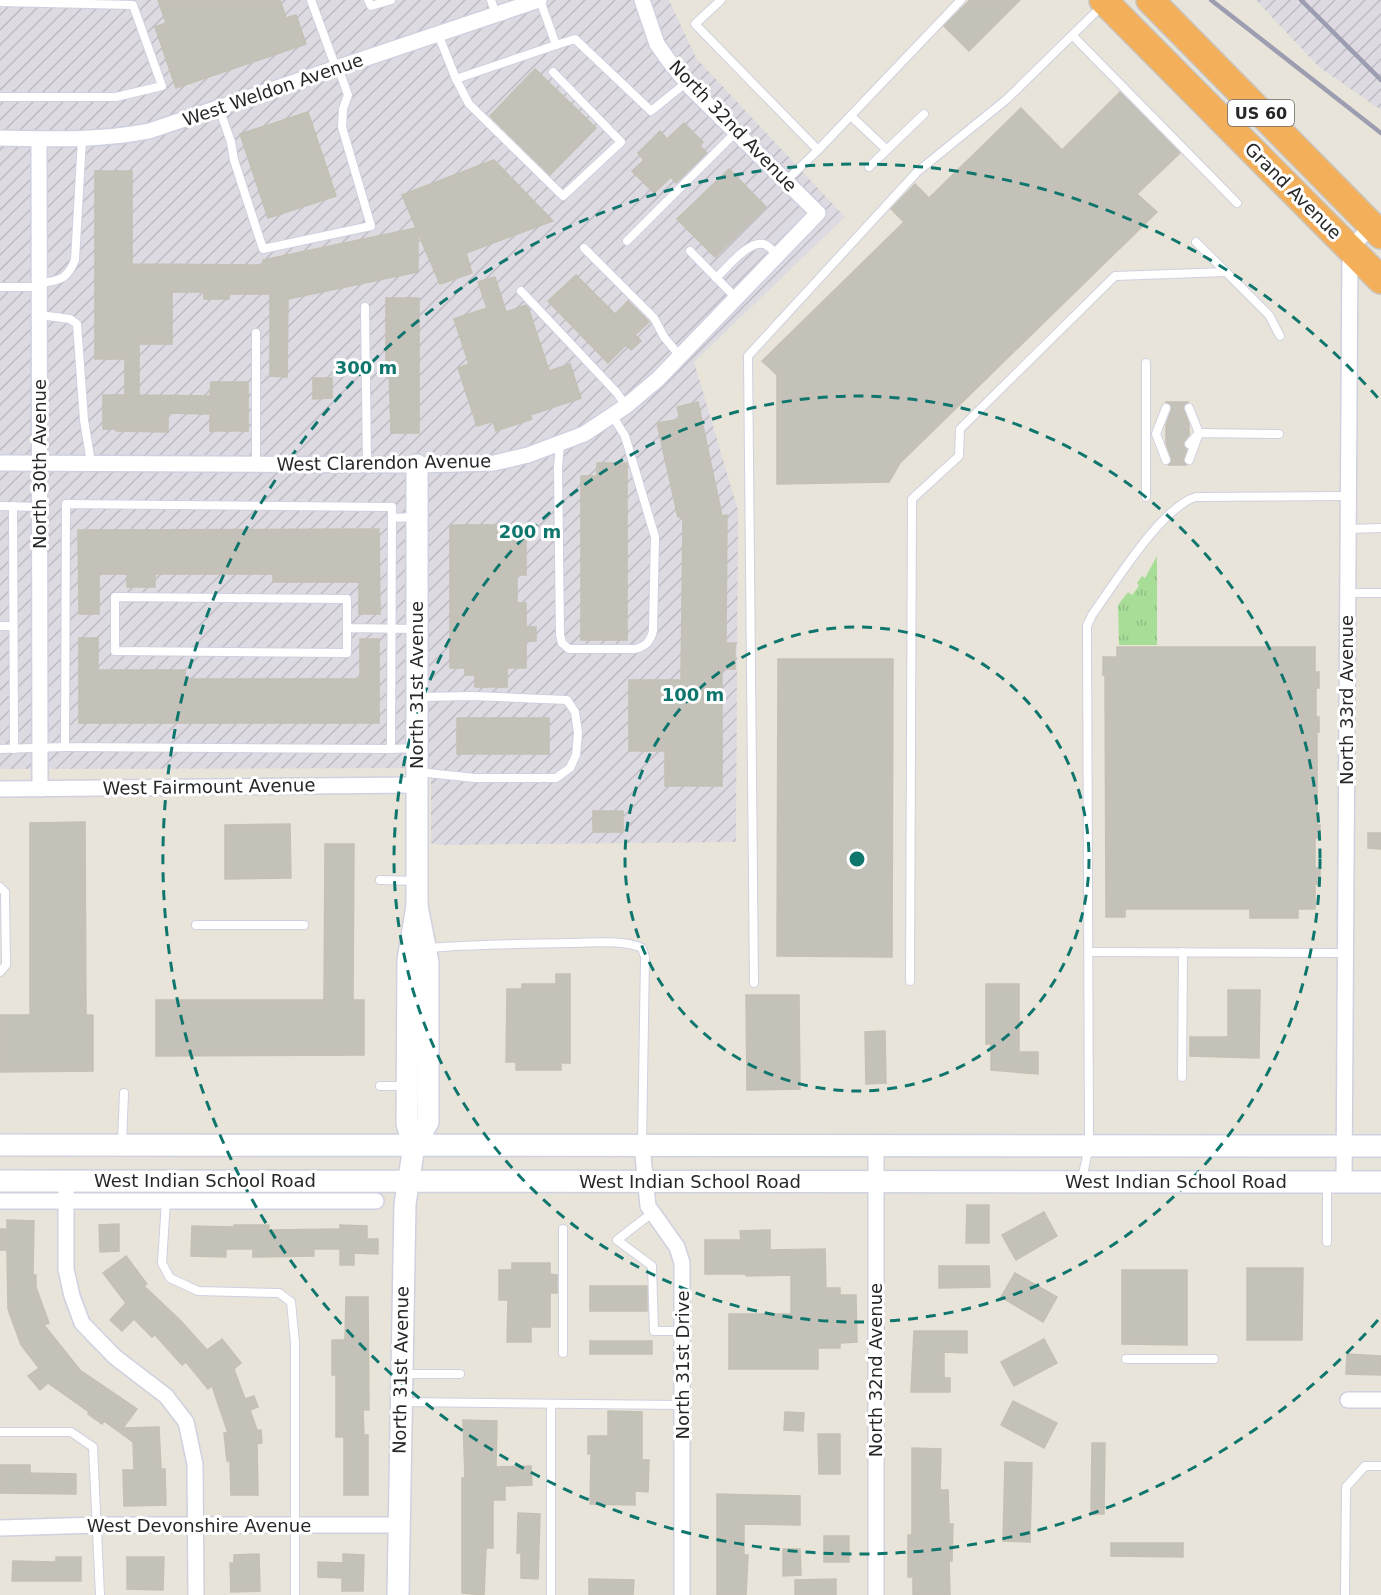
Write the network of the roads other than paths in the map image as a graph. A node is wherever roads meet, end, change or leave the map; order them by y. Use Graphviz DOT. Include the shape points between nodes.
graph roads {
  1 [pos="311,0"];
  2 [pos="368,0"];
  3 [pos="391,0"];
  4 [pos="539,0"];
  5 [pos="642,0"];
  6 [pos="721,0"];
  7 [pos="961,0"];
  8 [pos="1150,0"];
  9 [pos="1104,1"];
  10 [pos="0,2"];
  11 [pos="132,3"];
  12 [pos="493,7"];
  13 [pos="438,34"];
  14 [pos="1073,36"];
  15 [pos="556,45"];
  16 [pos="337,68"];
  17 [pos="553,72"];
  18 [pos="456,79"];
  19 [pos="687,82"];
  20 [pos="0,98"];
  21 [pos="219,108"];
  22 [pos="924,114"];
  23 [pos="851,116"];
  24 [pos="736,132"];
  25 [pos="0,138"];
  26 [pos="39,139"];
  27 [pos="82,139"];
  28 [pos="818,150"];
  29 [pos="887,150"];
  30 [pos="869,167"];
  31 [pos="786,181"];
  32 [pos="1237,203"];
  33 [pos="818,213"];
  34 [pos="1376,230"];
  35 [pos="627,241"];
  36 [pos="1196,242"];
  37 [pos="584,248"];
  38 [pos="1350,248"];
  39 [pos="690,251"];
  40 [pos="777,255"];
  41 [pos="1226,272"];
  42 [pos="716,278"];
  43 [pos="1381,280"];
  44 [pos="39,285"];
  45 [pos="0,287"];
  46 [pos="521,291"];
  47 [pos="736,298"];
  48 [pos="365,307"];
  49 [pos="40,315"];
  50 [pos="256,333"];
  51 [pos="1280,336"];
  52 [pos="680,356"];
  53 [pos="1146,363"];
  54 [pos="626,406"];
  55 [pos="1166,408"];
  56 [pos="1189,408"];
  57 [pos="612,415"];
  58 [pos="1166,422"];
  59 [pos="1189,422"];
  60 [pos="1199,433"];
  61 [pos="1145,434"];
  62 [pos="1156,434"];
  63 [pos="1279,434"];
  64 [pos="561,442"];
  65 [pos="1166,444"];
  66 [pos="1189,444"];
  67 [pos="1166,460"];
  68 [pos="1189,460"];
  69 [pos="0,463"];
  70 [pos="40,463"];
  71 [pos="91,463"];
  72 [pos="256,464"];
  73 [pos="367,465"];
  74 [pos="417,465"];
  75 [pos="1348,496"];
  76 [pos="1146,497"];
  77 [pos="0,506"];
  78 [pos="13,506"];
  79 [pos="40,507"];
  80 [pos="417,517"];
  81 [pos="392,518"];
  82 [pos="1381,528"];
  83 [pos="1348,529"];
  84 [pos="1347,592"];
  85 [pos="1381,592"];
  86 [pos="0,626"];
  87 [pos="13,626"];
  88 [pos="347,627"];
  89 [pos="392,628"];
  90 [pos="417,629"];
  91 [pos="417,697"];
  92 [pos="65,747"];
  93 [pos="14,748"];
  94 [pos="40,748"];
  95 [pos="417,748"];
  96 [pos="0,749"];
  97 [pos="391,749"];
  98 [pos="417,778"];
  99 [pos="0,789"];
  100 [pos="40,789"];
  101 [pos="380,880"];
  102 [pos="417,881"];
  103 [pos="0,887"];
  104 [pos="417,906"];
  105 [pos="3,924"];
  106 [pos="195,924"];
  107 [pos="304,925"];
  108 [pos="426,948"];
  109 [pos="1089,952"];
  110 [pos="1183,952"];
  111 [pos="1345,952"];
  112 [pos="0,972"];
  113 [pos="910,981"];
  114 [pos="754,983"];
  115 [pos="1182,1077"];
  116 [pos="380,1086"];
  117 [pos="407,1086"];
  118 [pos="124,1093"];
  119 [pos="122,1144"];
  120 [pos="0,1145"];
  121 [pos="414,1146"];
  122 [pos="642,1146"];
  123 [pos="876,1146"];
  124 [pos="1089,1146"];
  125 [pos="1344,1146"];
  126 [pos="1381,1146"];
  127 [pos="0,1181"];
  128 [pos="409,1181"];
  129 [pos="876,1181"];
  130 [pos="645,1182"];
  131 [pos="1081,1182"];
  132 [pos="1335,1182"];
  133 [pos="1381,1182"];
  134 [pos="66,1191"];
  135 [pos="0,1201"];
  136 [pos="166,1201"];
  137 [pos="376,1201"];
  138 [pos="652,1213"];
  139 [pos="562,1229"];
  140 [pos="1327,1242"];
  141 [pos="682,1331"];
  142 [pos="562,1353"];
  143 [pos="1126,1359"];
  144 [pos="1214,1359"];
  145 [pos="402,1374"];
  146 [pos="460,1374"];
  147 [pos="1348,1400"];
  148 [pos="1381,1400"];
  149 [pos="401,1402"];
  150 [pos="551,1404"];
  151 [pos="683,1406"];
  152 [pos="0,1432"];
  153 [pos="1381,1466"];
  154 [pos="97,1525"];
  155 [pos="197,1525"];
  156 [pos="295,1526"];
  157 [pos="398,1526"];
  158 [pos="0,1528"];
  159 [pos="100,1595"];
  160 [pos="196,1595"];
  161 [pos="295,1595"];
  162 [pos="398,1595"];
  163 [pos="551,1595"];
  164 [pos="682,1595"];
  165 [pos="876,1595"];
  166 [pos="1345,1595"];
  1 -- 16 [label="lane"];
  2 -- 3 [label="lane" via="370,6"];
  4 -- 12 [label="street, West Weldon Avenue"];
  4 -- 15 [label="lane"];
  5 -- 19 [label="street, North 32nd Avenue" via="657,44"];
  6 -- 28 [label="lane" via="695,24"];
  7 -- 23 [label="lane"];
  8 -- 34 [label="highway, Grand Avenue / US 60"];
  9 -- 14 [label="lane"];
  9 -- 38 [label="highway, Grand Avenue / US 60"];
  10 -- 11 [label="lane"];
  11 -- 20 [label="lane" via="162,86 116,97"];
  12 -- 13 [label="street, West Weldon Avenue"];
  13 -- 16 [label="street, West Weldon Avenue"];
  13 -- 18 [label="lane"];
  14 -- 32 [label="lane"];
  14 -- 114 [label="lane" via="1007,99 917,172 748,356"];
  15 -- 18 [label="lane"];
  15 -- 19 [label="lane" via="575,39 651,111"];
  16 -- 21 [label="street, West Weldon Avenue"];
  16 -- 21 [label="lane" via="348,95 342,127 371,226 263,249"];
  17 -- 18 [label="lane" via="621,142 563,196 469,104"];
  19 -- 24 [label="street, North 32nd Avenue"];
  21 -- 27 [label="street, West Weldon Avenue" via="149,131"];
  22 -- 29 [label="lane"];
  23 -- 28 [label="lane"];
  23 -- 29 [label="lane"];
  24 -- 31 [label="street, North 32nd Avenue"];
  24 -- 35 [label="lane"];
  25 -- 26 [label="street, West Weldon Avenue"];
  26 -- 27 [label="street, West Weldon Avenue"];
  26 -- 44 [label="street, North 30th Avenue"];
  27 -- 44 [label="lane" via="75,260 69,273 59,280"];
  28 -- 31 [label="lane"];
  29 -- 30 [label="lane"];
  31 -- 33 [label="street, North 32nd Avenue"];
  33 -- 40 [label="street, West Clarendon Avenue"];
  34 -- 38 [label="street"];
  36 -- 41 [label="lane"];
  37 -- 52 [label="lane" via="654,318"];
  38 -- 43 [label="highway, Grand Avenue / US 60"];
  38 -- 75 [label="street, North 33rd Avenue"];
  39 -- 42 [label="lane"];
  40 -- 42 [label="lane" via="767,245 750,246"];
  40 -- 47 [label="street, West Clarendon Avenue"];
  41 -- 51 [label="lane" via="1269,315"];
  41 -- 113 [label="lane" via="1115,276 960,429 959,456 912,499"];
  42 -- 47 [label="lane"];
  44 -- 45 [label="lane"];
  44 -- 49 [label="street, North 30th Avenue"];
  46 -- 54 [label="lane"];
  47 -- 52 [label="street, West Clarendon Avenue"];
  48 -- 73 [label="lane"];
  49 -- 70 [label="street, North 30th Avenue"];
  49 -- 71 [label="lane" via="70,319 77,324"];
  50 -- 72 [label="lane"];
  52 -- 54 [label="street, West Clarendon Avenue"];
  53 -- 61 [label="lane"];
  54 -- 57 [label="street, West Clarendon Avenue"];
  55 -- 62 [label="lane"];
  56 -- 60 [label="lane"];
  57 -- 64 [label="street, West Clarendon Avenue" via="584,434"];
  57 -- 64 [label="lane" via="625,436 655,537 653,631 651,641 643,647 569,649 562,644 558,467"];
  58 -- 62 [label="lane"];
  59 -- 60 [label="lane"];
  60 -- 63 [label="lane"];
  60 -- 66 [label="lane"];
  60 -- 68 [label="lane"];
  61 -- 62 [label="lane"];
  61 -- 76 [label="lane"];
  62 -- 65 [label="lane"];
  62 -- 67 [label="lane"];
  64 -- 74 [label="street, West Clarendon Avenue" via="494,463"];
  69 -- 70 [label="street, West Clarendon Avenue"];
  70 -- 71 [label="street, West Clarendon Avenue"];
  70 -- 79 [label="street, North 30th Avenue"];
  71 -- 72 [label="street, West Clarendon Avenue"];
  72 -- 73 [label="street, West Clarendon Avenue"];
  73 -- 74 [label="street, West Clarendon Avenue"];
  74 -- 80 [label="main road, North 31st Avenue"];
  75 -- 83 [label="street, North 33rd Avenue"];
  75 -- 109 [label="lane" via="1188,499 1157,527 1092,615 1087,626"];
  77 -- 78 [label="lane"];
  78 -- 79 [label="lane"];
  78 -- 87 [label="lane"];
  79 -- 94 [label="street, North 30th Avenue"];
  80 -- 81 [label="lane"];
  80 -- 90 [label="main road, North 31st Avenue"];
  81 -- 89 [label="lane"];
  81 -- 92 [label="lane" via="392,507 66,504"];
  82 -- 83 [label="lane"];
  83 -- 84 [label="street, North 33rd Avenue"];
  84 -- 85 [label="lane"];
  84 -- 111 [label="street, North 33rd Avenue"];
  86 -- 87 [label="lane"];
  87 -- 93 [label="lane"];
  88 -- 88 [label="lane" via="347,653 116,651 115,597 347,599"];
  88 -- 89 [label="lane"];
  89 -- 90 [label="lane"];
  89 -- 97 [label="lane"];
  90 -- 91 [label="main road, North 31st Avenue"];
  91 -- 95 [label="main road, North 31st Avenue"];
  91 -- 98 [label="lane" via="567,700 575,712 578,733 570,768 556,778"];
  92 -- 94 [label="lane"];
  92 -- 97 [label="lane"];
  93 -- 94 [label="lane"];
  93 -- 96 [label="lane"];
  94 -- 100 [label="street, North 30th Avenue"];
  95 -- 97 [label="lane"];
  95 -- 98 [label="main road, North 31st Avenue"];
  98 -- 100 [label="street, West Fairmount Avenue"];
  98 -- 102 [label="main road, North 31st Avenue"];
  99 -- 100 [label="street, West Fairmount Avenue"];
  101 -- 102 [label="lane"];
  102 -- 104 [label="main road, North 31st Avenue"];
  103 -- 105 [label="lane" via="5,892"];
  104 -- 108 [label="main road, North 31st Avenue"];
  104 -- 117 [label="main road, North 31st Avenue" via="408,960"];
  105 -- 112 [label="lane" via="6,965"];
  106 -- 107 [label="lane"];
  108 -- 121 [label="main road, North 31st Avenue" via="428,1122"];
  108 -- 122 [label="lane" via="597,943 634,944 642,948"];
  109 -- 110 [label="lane"];
  109 -- 124 [label="lane"];
  110 -- 111 [label="lane"];
  110 -- 115 [label="lane"];
  111 -- 125 [label="street, North 33rd Avenue"];
  116 -- 117 [label="lane"];
  117 -- 121 [label="main road, North 31st Avenue" via="407,1124"];
  118 -- 119 [label="lane"];
  119 -- 120 [label="main road, West Indian School Road"];
  119 -- 121 [label="main road, West Indian School Road"];
  121 -- 122 [label="main road, West Indian School Road"];
  121 -- 128 [label="main road, North 31st Avenue"];
  122 -- 123 [label="main road, West Indian School Road"];
  122 -- 130 [label="street, North 31st Drive"];
  123 -- 124 [label="main road, West Indian School Road"];
  123 -- 129 [label="street, North 32nd Avenue"];
  124 -- 125 [label="main road, West Indian School Road"];
  124 -- 131 [label="lane"];
  125 -- 126 [label="main road, West Indian School Road"];
  125 -- 132 [label="street, North 33rd Avenue"];
  127 -- 134 [label="main road, West Indian School Road"];
  128 -- 130 [label="main road, West Indian School Road"];
  128 -- 134 [label="main road, West Indian School Road"];
  128 -- 145 [label="main road, North 31st Avenue" via="405,1204"];
  129 -- 130 [label="main road, West Indian School Road"];
  129 -- 131 [label="main road, West Indian School Road"];
  129 -- 165 [label="street, North 32nd Avenue"];
  130 -- 138 [label="street, North 31st Drive"];
  131 -- 132 [label="main road, West Indian School Road"];
  132 -- 133 [label="main road, West Indian School Road"];
  132 -- 140 [label="lane"];
  134 -- 135 [label="street, West Indian School Road"];
  134 -- 136 [label="street, West Indian School Road"];
  134 -- 155 [label="street" via="66,1269 82,1323 115,1357 166,1396 186,1422 195,1464"];
  136 -- 137 [label="street, West Indian School Road"];
  136 -- 156 [label="lane" via="162,1263 170,1278 198,1291 279,1293 291,1302"];
  138 -- 141 [label="street, North 31st Drive" via="677,1247 682,1263"];
  138 -- 141 [label="lane" via="617,1240 652,1266 654,1331"];
  139 -- 142 [label="lane"];
  141 -- 151 [label="street, North 31st Drive"];
  143 -- 144 [label="lane"];
  145 -- 146 [label="lane"];
  145 -- 149 [label="main road, North 31st Avenue"];
  147 -- 148 [label="street"];
  149 -- 150 [label="lane"];
  149 -- 157 [label="main road, North 31st Avenue"];
  150 -- 151 [label="lane"];
  150 -- 163 [label="lane"];
  151 -- 164 [label="street, North 31st Drive"];
  152 -- 154 [label="lane" via="71,1432 93,1447"];
  153 -- 166 [label="lane" via="1365,1466 1346,1487"];
  154 -- 155 [label="street, West Devonshire Avenue"];
  154 -- 158 [label="street, West Devonshire Avenue"];
  154 -- 159 [label="lane"];
  155 -- 156 [label="street, West Devonshire Avenue"];
  155 -- 160 [label="street"];
  156 -- 157 [label="street, West Devonshire Avenue"];
  156 -- 161 [label="lane"];
  157 -- 162 [label="main road, North 31st Avenue"];
}
